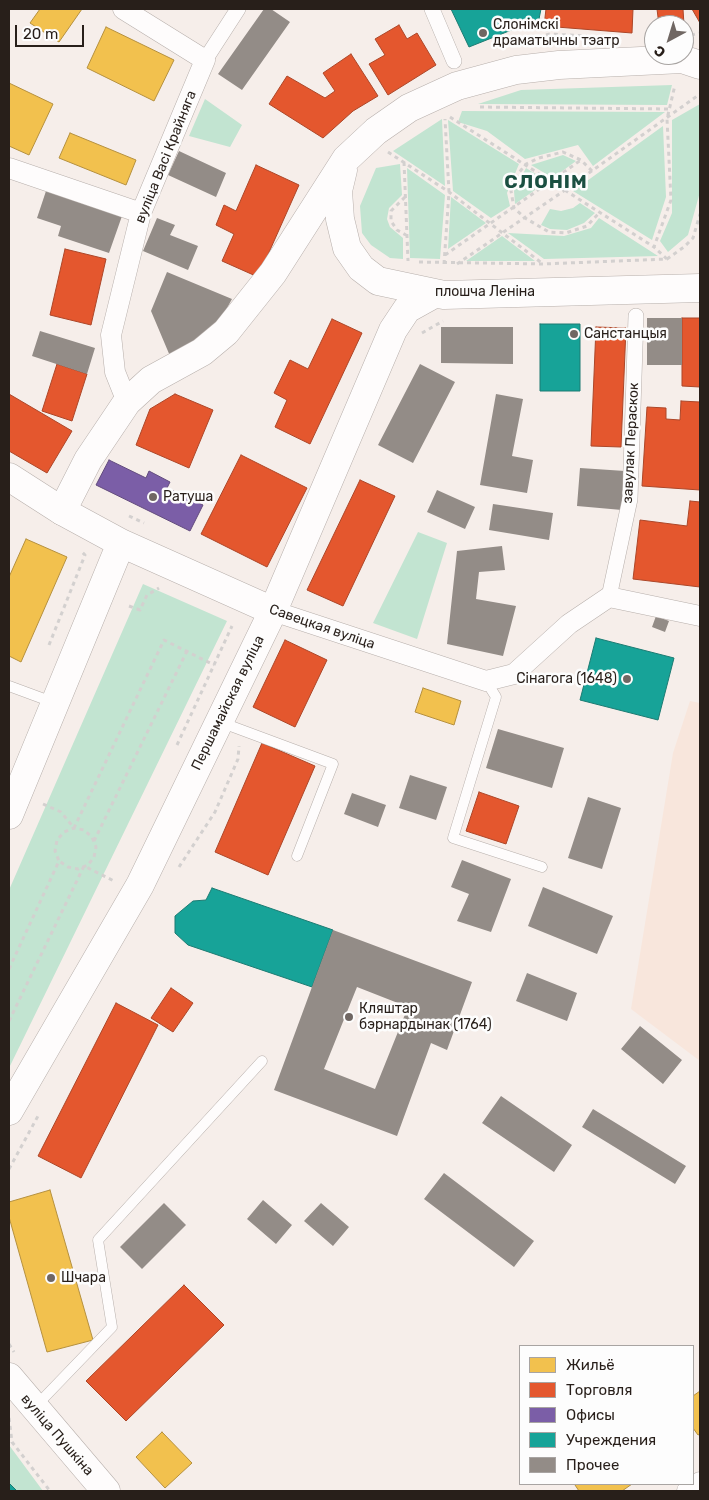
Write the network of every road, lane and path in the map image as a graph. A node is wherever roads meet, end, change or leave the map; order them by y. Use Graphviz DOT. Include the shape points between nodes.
graph roads {
  1 [pos="123,9"];
  2 [pos="238,9"];
  3 [pos="432,9"];
  4 [pos="205,60"];
  5 [pos="454,61"];
  6 [pos="644,61"];
  7 [pos="691,65"];
  8 [pos="700,94"];
  9 [pos="478,108"];
  10 [pos="669,109"];
  11 [pos="452,110"];
  12 [pos="444,114"];
  13 [pos="437,118"];
  14 [pos="667,118"];
  15 [pos="394,146"];
  16 [pos="346,159"];
  17 [pos="581,160"];
  18 [pos="404,162"];
  19 [pos="526,164"];
  20 [pos="9,168"];
  21 [pos="592,171"];
  22 [pos="553,181"];
  23 [pos="565,190"];
  24 [pos="449,192"];
  25 [pos="405,197"];
  26 [pos="514,208"];
  27 [pos="599,213"];
  28 [pos="141,214"];
  29 [pos="700,214"];
  30 [pos="524,218"];
  31 [pos="490,223"];
  32 [pos="502,233"];
  33 [pos="407,236"];
  34 [pos="654,246"];
  35 [pos="445,255"];
  36 [pos="667,259"];
  37 [pos="444,264"];
  38 [pos="456,264"];
  39 [pos="544,264"];
  40 [pos="700,288"];
  41 [pos="434,294"];
  42 [pos="636,316"];
  43 [pos="127,402"];
  44 [pos="9,477"];
  45 [pos="62,511"];
  46 [pos="121,543"];
  47 [pos="80,550"];
  48 [pos="163,586"];
  49 [pos="609,597"];
  50 [pos="129,606"];
  51 [pos="273,611"];
  52 [pos="700,616"];
  53 [pos="233,620"];
  54 [pos="232,626"];
  55 [pos="240,628"];
  56 [pos="48,649"];
  57 [pos="187,651"];
  58 [pos="486,681"];
  59 [pos="9,686"];
  60 [pos="55,703"];
  61 [pos="219,722"];
  62 [pos="43,804"];
  63 [pos="9,815"];
  64 [pos="74,828"];
  65 [pos="94,842"];
  66 [pos="297,856"];
  67 [pos="59,861"];
  68 [pos="84,866"];
  69 [pos="542,867"];
  70 [pos="114,881"];
  71 [pos="9,969"];
  72 [pos="9,1021"];
  73 [pos="262,1061"];
  74 [pos="9,1111"];
  75 [pos="9,1377"];
  76 [pos="21,1413"];
  77 [pos="700,1482"];
  78 [pos="50,1491"];
  79 [pos="106,1491"];
  80 [pos="687,1491"];
  1 -- 4 [label="street"];
  2 -- 4 [label="street, вуліца Васі Крайняга"];
  3 -- 5 [label="street"];
  4 -- 28 [label="street, вуліца Васі Крайняга"];
  6 -- 16 [label="main road" via="525,69 457,86 409,108 376,131"];
  7 -- 10 [label="path"];
  8 -- 14 [label="path"];
  9 -- 10 [label="path"];
  10 -- 14 [label="path"];
  11 -- 12 [label="path"];
  12 -- 13 [label="path"];
  12 -- 19 [label="path"];
  12 -- 24 [label="path"];
  14 -- 21 [label="path"];
  14 -- 34 [label="path" via="671,200"];
  15 -- 18 [label="path" via="387,151"];
  16 -- 41 [label="main road, плошча Леніна" via="338,192 340,219 347,248 360,268 378,281"];
  16 -- 43 [label="main road" via="273,273 226,332 202,352 151,380"];
  17 -- 19 [label="path" via="562,152"];
  17 -- 21 [label="path"];
  17 -- 22 [label="path"];
  18 -- 24 [label="path"];
  18 -- 25 [label="path"];
  19 -- 22 [label="path"];
  19 -- 26 [label="path" via="517,175 511,191"];
  20 -- 28 [label="street"];
  21 -- 23 [label="path"];
  22 -- 23 [label="path"];
  22 -- 26 [label="path"];
  23 -- 27 [label="path"];
  23 -- 30 [label="path"];
  24 -- 31 [label="path"];
  24 -- 35 [label="path"];
  25 -- 33 [label="path"];
  25 -- 33 [label="path" via="391,211 391,221"];
  26 -- 30 [label="path"];
  26 -- 31 [label="path"];
  27 -- 30 [label="path" via="586,226 566,233 549,232"];
  27 -- 34 [label="path"];
  28 -- 43 [label="street, вуліца Васі Крайняга" via="111,335 115,372"];
  29 -- 36 [label="path" via="693,238"];
  30 -- 32 [label="path"];
  31 -- 32 [label="path"];
  31 -- 35 [label="path"];
  32 -- 38 [label="path"];
  32 -- 39 [label="path"];
  33 -- 37 [label="path" via="407,261"];
  34 -- 36 [label="path"];
  35 -- 37 [label="path"];
  36 -- 39 [label="path"];
  37 -- 38 [label="path"];
  38 -- 39 [label="path"];
  40 -- 41 [label="main road, плошча Леніна"];
  41 -- 51 [label="main road, Першамайская вуліца" via="407,309 393,330"];
  42 -- 49 [label="street, завулак Пераскок" via="630,498"];
  43 -- 45 [label="main road" via="88,460"];
  44 -- 45 [label="main road, Савецкая вуліца"];
  45 -- 46 [label="main road, Савецкая вуліца"];
  46 -- 51 [label="main road, Савецкая вуліца"];
  46 -- 60 [label="main road"];
  47 -- 56 [label="path" via="85,555"];
  48 -- 50 [label="path" via="147,596 140,610"];
  49 -- 52 [label="street"];
  49 -- 58 [label="street" via="569,624 514,674"];
  51 -- 58 [label="street, Савецкая вуліца"];
  51 -- 61 [label="main road, Першамайская вуліца"];
  53 -- 54 [label="path"];
  54 -- 55 [label="path"];
  54 -- 57 [label="path" via="214,665"];
  57 -- 64 [label="path" via="164,640"];
  57 -- 65 [label="path"];
  58 -- 69 [label="lane" via="496,697 453,838"];
  59 -- 60 [label="lane"];
  60 -- 63 [label="main road"];
  61 -- 66 [label="lane" via="333,764"];
  61 -- 74 [label="main road, Першамайская вуліца" via="140,885"];
  62 -- 64 [label="path" via="61,812"];
  64 -- 65 [label="path" via="84,830"];
  64 -- 67 [label="path" via="57,840"];
  65 -- 68 [label="path" via="94,857"];
  67 -- 68 [label="path" via="68,867 78,869"];
  67 -- 71 [label="path"];
  68 -- 70 [label="path"];
  68 -- 72 [label="path"];
  73 -- 76 [label="lane" via="98,1240 112,1328"];
  75 -- 76 [label="main road, вуліца Пушкіна"];
  76 -- 78 [label="path" via="12,1442"];
  76 -- 79 [label="main road, вуліца Пушкіна"];
  77 -- 80 [label="street"];
}
